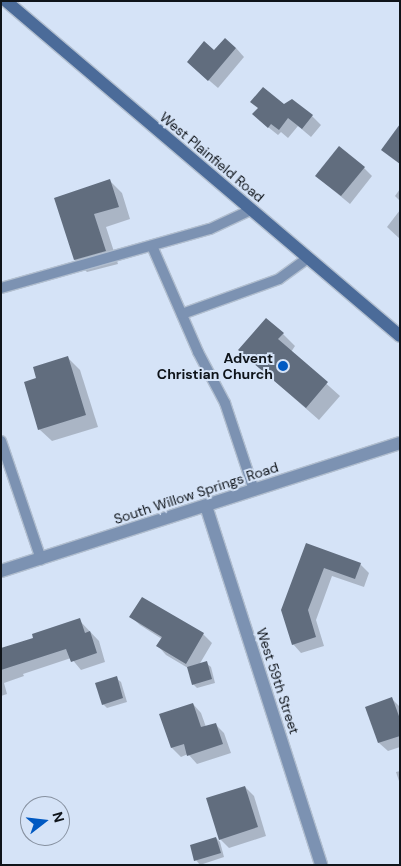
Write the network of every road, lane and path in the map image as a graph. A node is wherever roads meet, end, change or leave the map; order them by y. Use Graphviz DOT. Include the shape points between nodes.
graph roads {
  1 [pos="6,1"];
  2 [pos="251,210"];
  3 [pos="152,246"];
  4 [pos="308,258"];
  5 [pos="1,288"];
  6 [pos="182,314"];
  7 [pos="400,336"];
  8 [pos="1,441"];
  9 [pos="400,443"];
  10 [pos="254,490"];
  11 [pos="206,506"];
  12 [pos="41,559"];
  13 [pos="1,572"];
  14 [pos="321,865"];
  1 -- 2 [label="main road, West Plainfield Road"];
  2 -- 3 [label="lane" via="210,229"];
  2 -- 4 [label="main road, West Plainfield Road"];
  3 -- 5 [label="lane"];
  3 -- 6 [label="lane"];
  4 -- 6 [label="lane" via="279,279"];
  4 -- 7 [label="main road, West Plainfield Road"];
  6 -- 10 [label="lane" via="225,403"];
  8 -- 12 [label="lane"];
  9 -- 10 [label="street, South Willow Springs Road"];
  10 -- 11 [label="street, South Willow Springs Road"];
  11 -- 12 [label="street, South Willow Springs Road"];
  11 -- 14 [label="street, West 59th Street"];
  12 -- 13 [label="street, South Willow Springs Road"];
}
